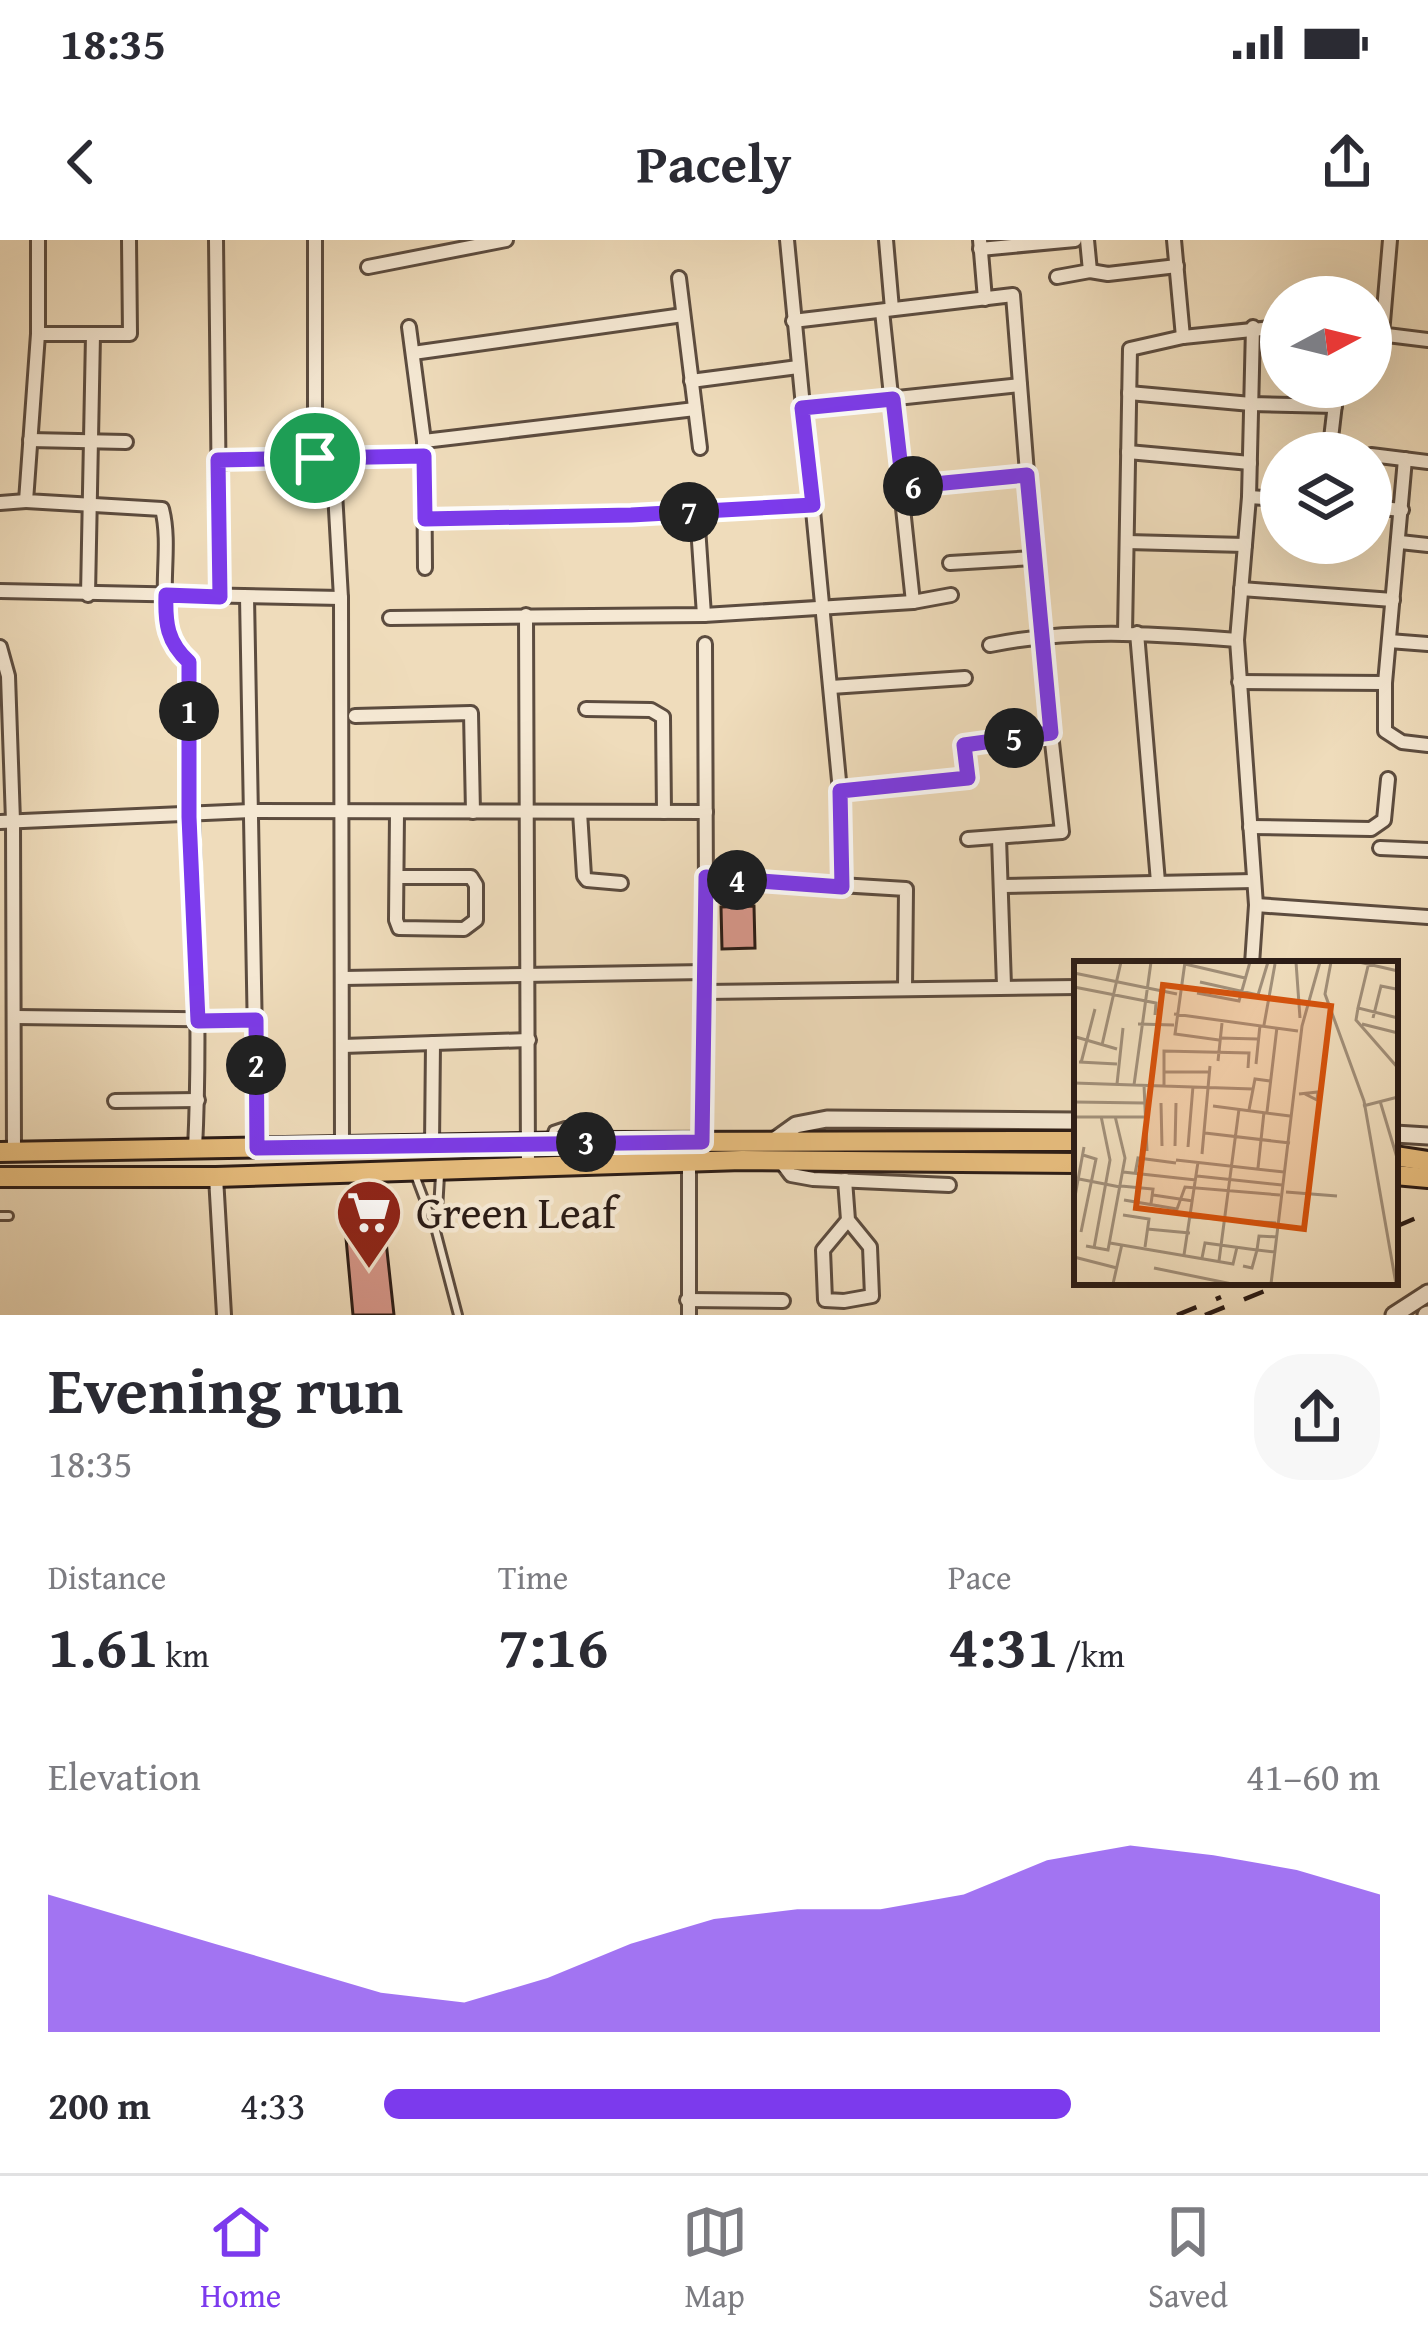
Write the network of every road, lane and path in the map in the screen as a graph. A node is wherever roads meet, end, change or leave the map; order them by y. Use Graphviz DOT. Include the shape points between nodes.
graph roads {
  1 [pos="38,240"];
  2 [pos="129,240"];
  3 [pos="216,240"];
  4 [pos="315,240"];
  5 [pos="506,240"];
  6 [pos="787,240"];
  7 [pos="886,240"];
  8 [pos="1075,240"];
  9 [pos="1087,240"];
  10 [pos="1174,240"];
  11 [pos="1390,240"];
  12 [pos="980,244"];
  13 [pos="1177,266"];
  14 [pos="368,267"];
  15 [pos="1090,271"];
  16 [pos="1385,276"];
  17 [pos="679,278"];
  18 [pos="1057,278"];
  19 [pos="985,298"];
  20 [pos="887,310"];
  21 [pos="683,315"];
  22 [pos="793,321"];
  23 [pos="409,327"];
  24 [pos="1252,327"];
  25 [pos="1260,327"];
  26 [pos="38,334"];
  27 [pos="93,335"];
  28 [pos="1392,336"];
  29 [pos="1183,337"];
  30 [pos="1428,340"];
  31 [pos="413,353"];
  32 [pos="798,367"];
  33 [pos="691,381"];
  34 [pos="1020,385"];
  35 [pos="1129,392"];
  36 [pos="893,399"];
  37 [pos="1251,404"];
  38 [pos="1260,404"];
  39 [pos="802,408"];
  40 [pos="695,409"];
  41 [pos="30,440"];
  42 [pos="424,440"];
  43 [pos="92,442"];
  44 [pos="126,442"];
  45 [pos="700,448"];
  46 [pos="1128,452"];
  47 [pos="424,456"];
  48 [pos="333,457"];
  49 [pos="1392,457"];
  50 [pos="315,458"];
  51 [pos="1405,459"];
  52 [pos="218,460"];
  53 [pos="1428,462"];
  54 [pos="1250,463"];
  55 [pos="1027,475"];
  56 [pos="903,487"];
  57 [pos="1249,496"];
  58 [pos="1260,497"];
  59 [pos="26,501"];
  60 [pos="0,503"];
  61 [pos="91,503"];
  62 [pos="813,505"];
  63 [pos="1392,509"];
  64 [pos="1402,510"];
  65 [pos="697,512"];
  66 [pos="425,519"];
  67 [pos="1126,542"];
  68 [pos="1400,542"];
  69 [pos="1245,545"];
  70 [pos="1428,545"];
  71 [pos="1034,558"];
  72 [pos="950,563"];
  73 [pos="425,568"];
  74 [pos="1241,590"];
  75 [pos="0,591"];
  76 [pos="88,595"];
  77 [pos="166,595"];
  78 [pos="951,596"];
  79 [pos="220,597"];
  80 [pos="248,597"];
  81 [pos="340,598"];
  82 [pos="1393,600"];
  83 [pos="913,602"];
  84 [pos="824,607"];
  85 [pos="526,615"];
  86 [pos="704,615"];
  87 [pos="390,618"];
  88 [pos="1131,633"];
  89 [pos="1040,635"];
  90 [pos="1237,640"];
  91 [pos="1389,641"];
  92 [pos="705,644"];
  93 [pos="1428,644"];
  94 [pos="991,645"];
  95 [pos="0,647"];
  96 [pos="965,678"];
  97 [pos="1240,682"];
  98 [pos="1385,683"];
  99 [pos="831,687"];
  100 [pos="586,709"];
  101 [pos="355,716"];
  102 [pos="1051,733"];
  103 [pos="1428,745"];
  104 [pos="1388,779"];
  105 [pos="840,791"];
  106 [pos="251,811"];
  107 [pos="397,812"];
  108 [pos="473,812"];
  109 [pos="525,812"];
  110 [pos="580,812"];
  111 [pos="664,812"];
  112 [pos="706,812"];
  113 [pos="343,813"];
  114 [pos="189,817"];
  115 [pos="6,821"];
  116 [pos="1250,827"];
  117 [pos="968,838"];
  118 [pos="999,838"];
  119 [pos="1380,848"];
  120 [pos="1428,850"];
  121 [pos="397,877"];
  122 [pos="706,877"];
  123 [pos="1254,881"];
  124 [pos="1158,882"];
  125 [pos="620,884"];
  126 [pos="1003,886"];
  127 [pos="842,887"];
  128 [pos="1256,905"];
  129 [pos="1428,917"];
  130 [pos="1252,961"];
  131 [pos="705,972"];
  132 [pos="528,973"];
  133 [pos="343,978"];
  134 [pos="1004,986"];
  135 [pos="1074,987"];
  136 [pos="905,988"];
  137 [pos="705,992"];
  138 [pos="16,1017"];
  139 [pos="256,1020"];
  140 [pos="198,1021"];
  141 [pos="0,1039"];
  142 [pos="15,1040"];
  143 [pos="529,1040"];
  144 [pos="433,1043"];
  145 [pos="343,1046"];
  146 [pos="197,1100"];
  147 [pos="116,1101"];
  148 [pos="1074,1121"];
  149 [pos="1398,1134"];
  150 [pos="1428,1136"];
  151 [pos="702,1142"];
  152 [pos="1074,1142"];
  153 [pos="432,1145"];
  154 [pos="539,1145"];
  155 [pos="342,1146"];
  156 [pos="257,1148"];
  157 [pos="195,1149"];
  158 [pos="777,1150"];
  159 [pos="807,1150"];
  160 [pos="7,1152"];
  161 [pos="1398,1156"];
  162 [pos="689,1161"];
  163 [pos="1428,1161"];
  164 [pos="1074,1162"];
  165 [pos="528,1168"];
  166 [pos="413,1169"];
  167 [pos="440,1169"];
  168 [pos="1398,1174"];
  169 [pos="0,1177"];
  170 [pos="216,1177"];
  171 [pos="1428,1178"];
  172 [pos="845,1180"];
  173 [pos="949,1185"];
  174 [pos="848,1220"];
  175 [pos="436,1232"];
  176 [pos="1428,1293"];
  177 [pos="688,1300"];
  178 [pos="784,1300"];
  179 [pos="224,1315"];
  180 [pos="458,1315"];
  181 [pos="689,1315"];
  182 [pos="1394,1315"];
  1 -- 26 [label="street"];
  2 -- 27 [label="street" via="130,334"];
  3 -- 52 [label="street"];
  4 -- 50 [label="street"];
  5 -- 14 [label="street"];
  6 -- 22 [label="street"];
  7 -- 20 [label="street"];
  8 -- 12 [label="street"];
  9 -- 15 [label="street"];
  10 -- 13 [label="street"];
  11 -- 16 [label="street"];
  12 -- 19 [label="street"];
  13 -- 15 [label="street"];
  13 -- 29 [label="street"];
  15 -- 18 [label="street"];
  17 -- 21 [label="street"];
  19 -- 20 [label="street"];
  19 -- 34 [label="street" via="1013,296"];
  20 -- 22 [label="street"];
  20 -- 36 [label="street"];
  21 -- 31 [label="street"];
  21 -- 33 [label="street"];
  22 -- 32 [label="street"];
  23 -- 31 [label="street"];
  24 -- 25 [label="street"];
  24 -- 29 [label="street"];
  24 -- 37 [label="street"];
  26 -- 27 [label="street"];
  26 -- 41 [label="street"];
  27 -- 43 [label="street"];
  28 -- 30 [label="street"];
  29 -- 35 [label="street" via="1130,349"];
  31 -- 42 [label="street"];
  32 -- 33 [label="street"];
  32 -- 39 [label="street"];
  33 -- 40 [label="street"];
  34 -- 36 [label="street"];
  34 -- 55 [label="street"];
  35 -- 37 [label="street"];
  35 -- 46 [label="street"];
  36 -- 39 [label="street"];
  36 -- 56 [label="street"];
  37 -- 38 [label="street"];
  37 -- 54 [label="street"];
  39 -- 62 [label="street"];
  40 -- 42 [label="street"];
  40 -- 45 [label="street"];
  41 -- 43 [label="street"];
  41 -- 59 [label="street"];
  42 -- 47 [label="street"];
  43 -- 44 [label="street"];
  43 -- 61 [label="street"];
  46 -- 54 [label="street"];
  46 -- 67 [label="street"];
  47 -- 48 [label="street"];
  47 -- 66 [label="street"];
  48 -- 50 [label="street"];
  48 -- 81 [label="street"];
  49 -- 51 [label="street"];
  50 -- 52 [label="street"];
  51 -- 53 [label="street"];
  51 -- 64 [label="street"];
  52 -- 79 [label="street"];
  54 -- 57 [label="street"];
  55 -- 56 [label="street"];
  55 -- 71 [label="street"];
  56 -- 83 [label="street"];
  57 -- 58 [label="street"];
  57 -- 69 [label="street"];
  59 -- 60 [label="street"];
  59 -- 61 [label="street"];
  61 -- 76 [label="street"];
  61 -- 77 [label="street" via="162,508"];
  62 -- 65 [label="street"];
  62 -- 84 [label="street"];
  63 -- 64 [label="street"];
  64 -- 68 [label="street"];
  65 -- 66 [label="street"];
  65 -- 86 [label="street"];
  66 -- 73 [label="street"];
  67 -- 69 [label="street"];
  67 -- 88 [label="street"];
  68 -- 70 [label="street"];
  68 -- 82 [label="street"];
  69 -- 74 [label="street"];
  71 -- 72 [label="street"];
  71 -- 89 [label="street"];
  74 -- 82 [label="street"];
  74 -- 90 [label="street"];
  75 -- 76 [label="street"];
  76 -- 77 [label="street"];
  77 -- 79 [label="street"];
  77 -- 114 [label="street" via="165,622 189,662"];
  78 -- 83 [label="street"];
  79 -- 80 [label="street"];
  80 -- 81 [label="street"];
  80 -- 106 [label="street"];
  81 -- 113 [label="street"];
  82 -- 91 [label="street"];
  83 -- 84 [label="street"];
  84 -- 86 [label="street"];
  84 -- 99 [label="street"];
  85 -- 86 [label="street"];
  85 -- 87 [label="street"];
  85 -- 109 [label="street"];
  88 -- 89 [label="street"];
  88 -- 90 [label="street"];
  88 -- 124 [label="street"];
  89 -- 94 [label="street"];
  89 -- 102 [label="street"];
  90 -- 97 [label="street"];
  91 -- 93 [label="street"];
  91 -- 98 [label="street"];
  92 -- 112 [label="street"];
  95 -- 115 [label="street" via="8,676"];
  96 -- 99 [label="street"];
  97 -- 98 [label="street"];
  97 -- 116 [label="street"];
  98 -- 103 [label="street" via="1385,731"];
  99 -- 105 [label="street"];
  100 -- 111 [label="street" via="663,717"];
  101 -- 108 [label="street" via="471,713"];
  102 -- 105 [label="street" via="964,745 968,778"];
  102 -- 118 [label="street" via="1062,832"];
  104 -- 116 [label="street" via="1384,820 1372,829"];
  105 -- 127 [label="street"];
  106 -- 113 [label="street"];
  106 -- 114 [label="street"];
  106 -- 139 [label="street"];
  107 -- 108 [label="street"];
  107 -- 113 [label="street"];
  107 -- 121 [label="street"];
  108 -- 109 [label="street"];
  109 -- 110 [label="street"];
  109 -- 132 [label="street"];
  110 -- 111 [label="street"];
  110 -- 125 [label="street" via="584,876"];
  111 -- 112 [label="street"];
  112 -- 122 [label="street"];
  113 -- 133 [label="street"];
  114 -- 115 [label="street"];
  114 -- 140 [label="street"];
  115 -- 138 [label="street"];
  116 -- 123 [label="street"];
  117 -- 118 [label="street"];
  118 -- 126 [label="street"];
  119 -- 120 [label="street"];
  121 -- 121 [label="street" via="399,928 464,928 476,920 471,877"];
  122 -- 127 [label="street"];
  122 -- 131 [label="street"];
  123 -- 124 [label="street"];
  123 -- 128 [label="street"];
  124 -- 126 [label="street"];
  126 -- 134 [label="street"];
  127 -- 136 [label="street" via="906,889"];
  128 -- 129 [label="street"];
  128 -- 130 [label="street"];
  131 -- 132 [label="street"];
  131 -- 137 [label="street"];
  132 -- 133 [label="street"];
  132 -- 143 [label="street"];
  133 -- 145 [label="street"];
  134 -- 135 [label="street"];
  134 -- 136 [label="street"];
  136 -- 137 [label="street"];
  137 -- 151 [label="street"];
  138 -- 140 [label="street"];
  138 -- 142 [label="street"];
  139 -- 140 [label="street"];
  139 -- 156 [label="street"];
  140 -- 146 [label="street"];
  141 -- 142 [label="street"];
  142 -- 160 [label="street"];
  143 -- 144 [label="street"];
  143 -- 154 [label="street"];
  144 -- 145 [label="street"];
  144 -- 153 [label="street"];
  145 -- 155 [label="street"];
  146 -- 147 [label="street"];
  146 -- 157 [label="street"];
  148 -- 158 [label="street" via="827,1119 796,1125"];
  149 -- 150 [label="street"];
  151 -- 154 [label="main road"];
  151 -- 158 [label="main road"];
  152 -- 159 [label="main road"];
  153 -- 154 [label="main road"];
  153 -- 155 [label="main road"];
  154 -- 165 [label="street"];
  155 -- 156 [label="main road"];
  156 -- 157 [label="main road"];
  157 -- 160 [label="main road"];
  158 -- 159 [label="main road"];
  158 -- 162 [label="main road"];
  158 -- 172 [label="street" via="790,1175"];
  159 -- 164 [label="main road"];
  161 -- 163 [label="main road"];
  162 -- 165 [label="main road"];
  162 -- 177 [label="street"];
  165 -- 167 [label="main road"];
  166 -- 167 [label="main road"];
  166 -- 170 [label="main road"];
  166 -- 175 [label="lane"];
  167 -- 175 [label="lane"];
  168 -- 171 [label="main road"];
  169 -- 170 [label="main road"];
  170 -- 179 [label="street"];
  172 -- 173 [label="street"];
  172 -- 174 [label="street"];
  174 -- 174 [label="street" via="870,1247 872,1296 825,1300 823,1250"];
  175 -- 180 [label="lane"];
  176 -- 182 [label="street"];
  177 -- 178 [label="street"];
  177 -- 181 [label="street"];
}
